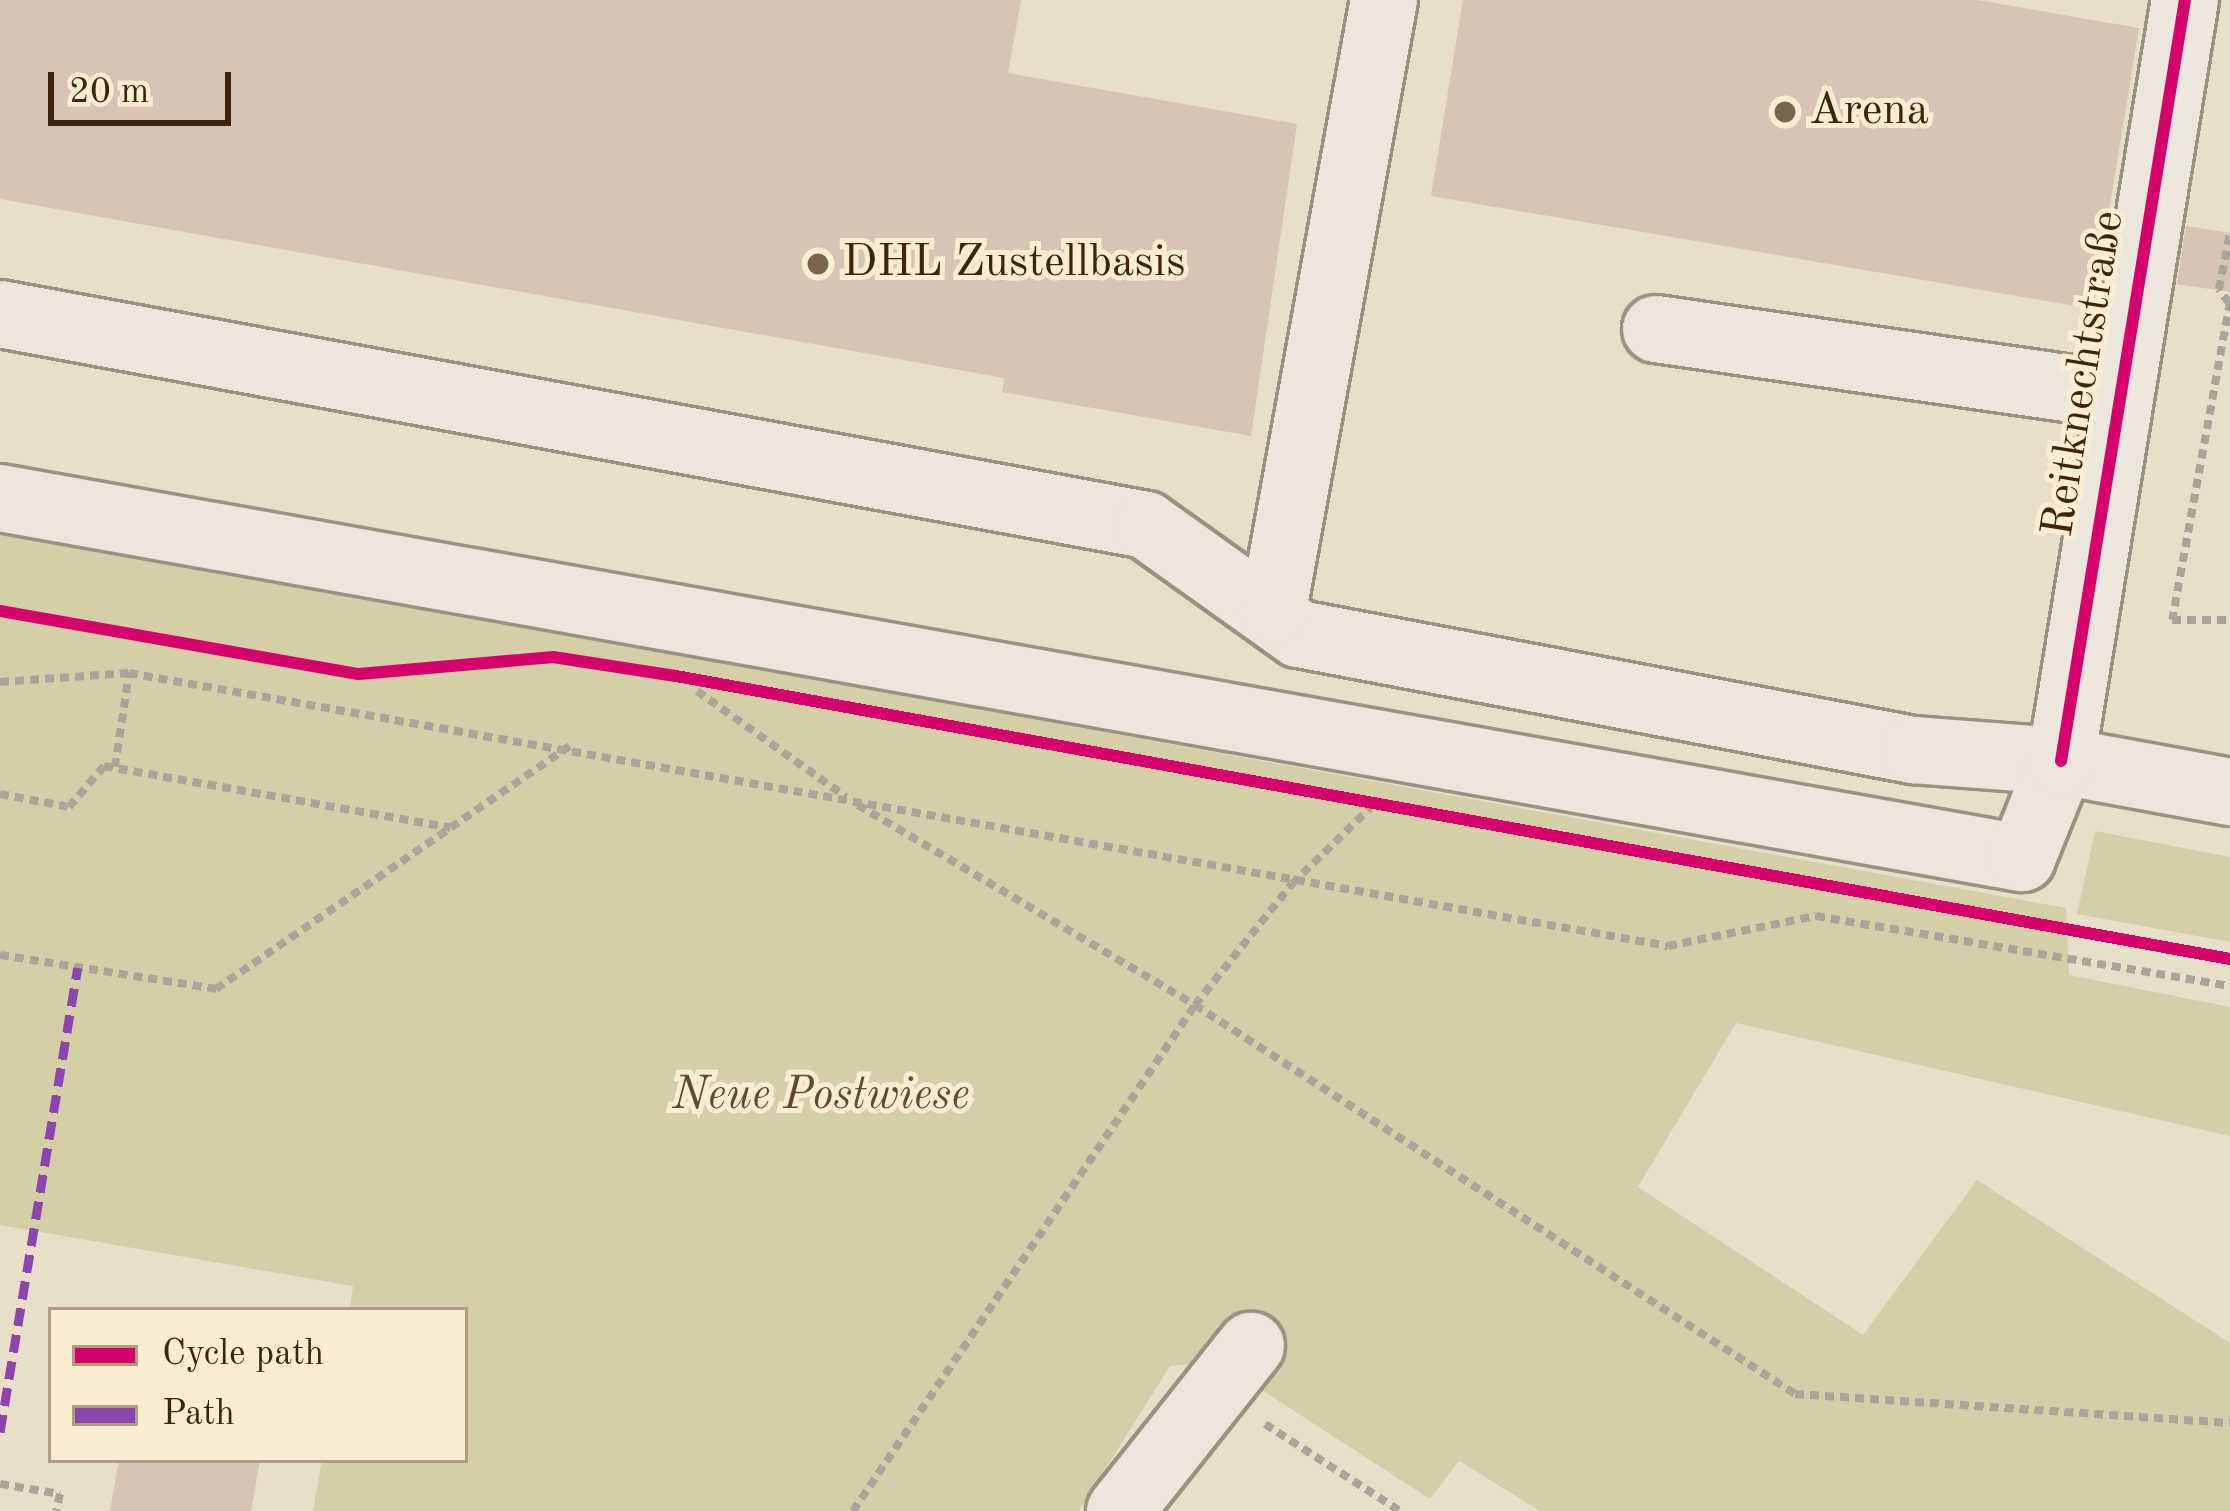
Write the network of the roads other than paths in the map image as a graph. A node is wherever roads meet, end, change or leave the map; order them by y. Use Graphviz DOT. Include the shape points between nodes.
graph roads {
  1 [pos="1384,0"];
  2 [pos="2185,0"];
  3 [pos="0,314"];
  4 [pos="1656,329"];
  5 [pos="2116,395"];
  6 [pos="0,498"];
  7 [pos="1273,610"];
  8 [pos="2061,761"];
  9 [pos="2230,792"];
  10 [pos="1233,1369"];
  11 [pos="1120,1511"];
  1 -- 7 [label="street"];
  2 -- 5 [label="street, Reitknechtstraße"];
  3 -- 7 [label="street" via="1146,525"];
  4 -- 5 [label="street"];
  5 -- 8 [label="street, Reitknechtstraße"];
  6 -- 8 [label="street, Reitknechtstraße" via="2022,858"];
  7 -- 8 [label="street" via="1299,634 1913,750"];
  8 -- 9 [label="street"];
  10 -- 11 [label="street"];
}
